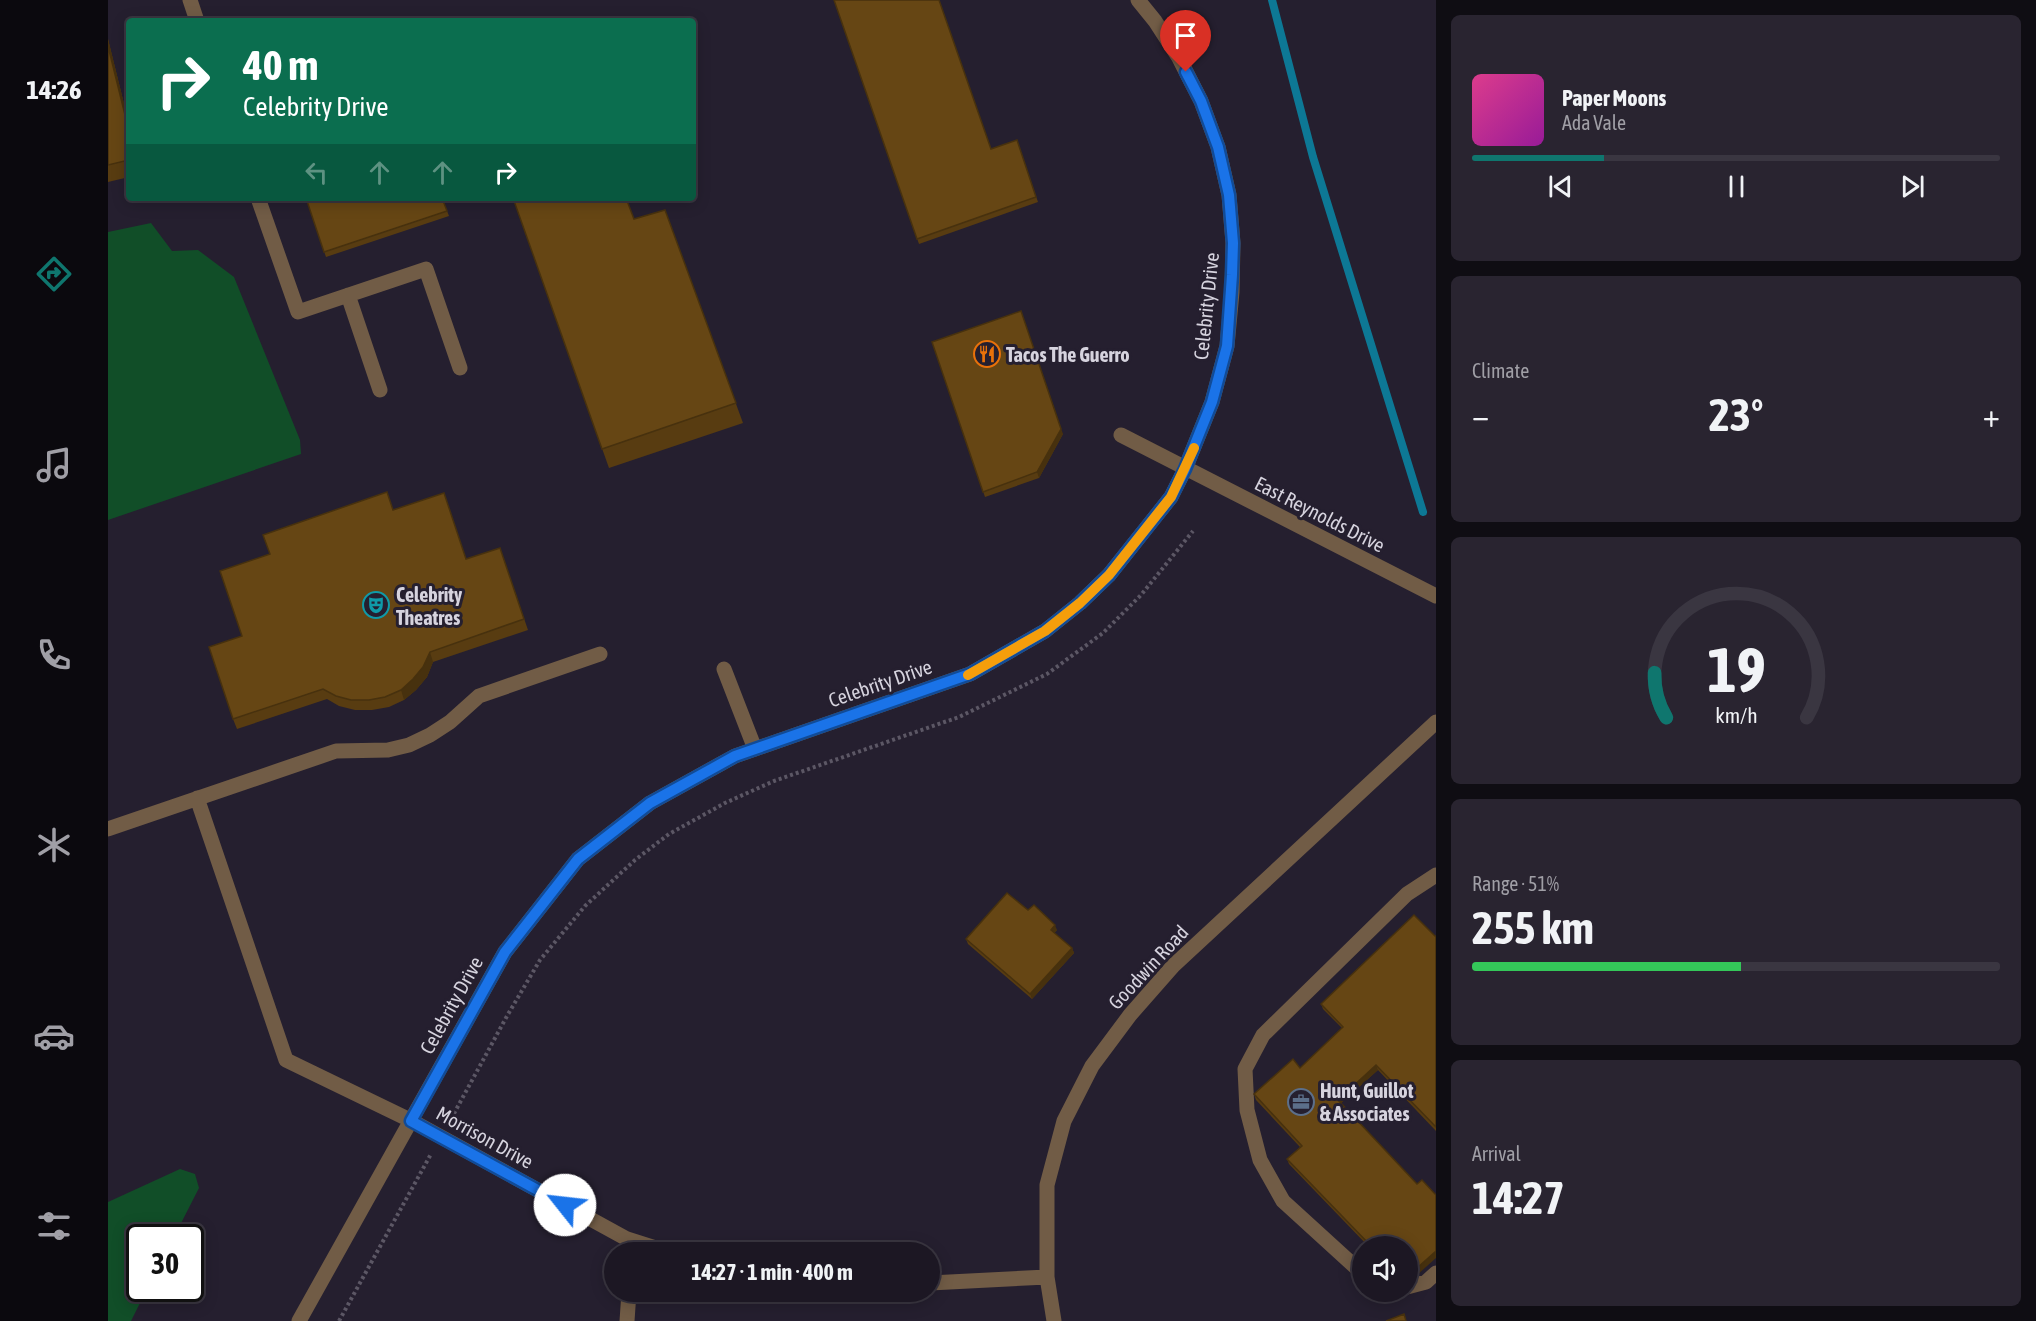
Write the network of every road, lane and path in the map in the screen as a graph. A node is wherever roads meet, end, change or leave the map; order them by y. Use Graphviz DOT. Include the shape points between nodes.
graph roads {
  1 [pos="190,0"];
  2 [pos="1138,0"];
  3 [pos="196,18"];
  4 [pos="259,201"];
  5 [pos="348,295"];
  6 [pos="460,368"];
  7 [pos="380,390"];
  8 [pos="1121,435"];
  9 [pos="1185,469"];
  10 [pos="1192,531"];
  11 [pos="1436,596"];
  12 [pos="600,654"];
  13 [pos="724,669"];
  14 [pos="1436,722"];
  15 [pos="755,749"];
  16 [pos="197,798"];
  17 [pos="108,829"];
  18 [pos="1436,875"];
  19 [pos="459,1107"];
  20 [pos="411,1121"];
  21 [pos="420,1173"];
  22 [pos="633,1242"];
  23 [pos="1352,1264"];
  24 [pos="1436,1273"];
  25 [pos="1047,1277"];
  26 [pos="940,1282"];
  27 [pos="1418,1284"];
  28 [pos="628,1302"];
  29 [pos="299,1321"];
  30 [pos="339,1321"];
  31 [pos="627,1321"];
  32 [pos="1054,1321"];
  1 -- 3 [label="street"];
  2 -- 9 [label="street, Celebrity Drive" via="1179,58 1201,101 1218,147 1229,195 1233,243 1227,346 1212,402"];
  4 -- 5 [label="street" via="298,312"];
  5 -- 6 [label="street" via="426,269"];
  5 -- 7 [label="street"];
  8 -- 9 [label="street, East Reynolds Drive"];
  9 -- 11 [label="street, East Reynolds Drive"];
  9 -- 15 [label="street, Celebrity Drive" via="1171,497 1109,575 1045,631 970,674"];
  10 -- 19 [label="path" via="1141,595 1103,633 1047,674 959,717 754,790 669,834 635,860 585,906 540,960"];
  12 -- 16 [label="street" via="479,696 450,722 409,745 388,750 336,751"];
  13 -- 15 [label="street"];
  14 -- 25 [label="street, Goodwin Road" via="1173,966 1092,1066 1064,1121 1047,1185"];
  15 -- 20 [label="street, Celebrity Drive" via="650,803 578,859 505,952"];
  16 -- 17 [label="street"];
  16 -- 20 [label="street, Morrison Drive" via="286,1060"];
  18 -- 23 [label="street" via="1407,894 1263,1035 1245,1069 1247,1110 1260,1160 1283,1201"];
  20 -- 22 [label="street, Morrison Drive"];
  20 -- 29 [label="street, Celebrity Drive"];
  21 -- 30 [label="path"];
  24 -- 27 [label="street"];
  25 -- 26 [label="street"];
  25 -- 32 [label="street, Goodwin Road"];
  28 -- 31 [label="street"];
}
